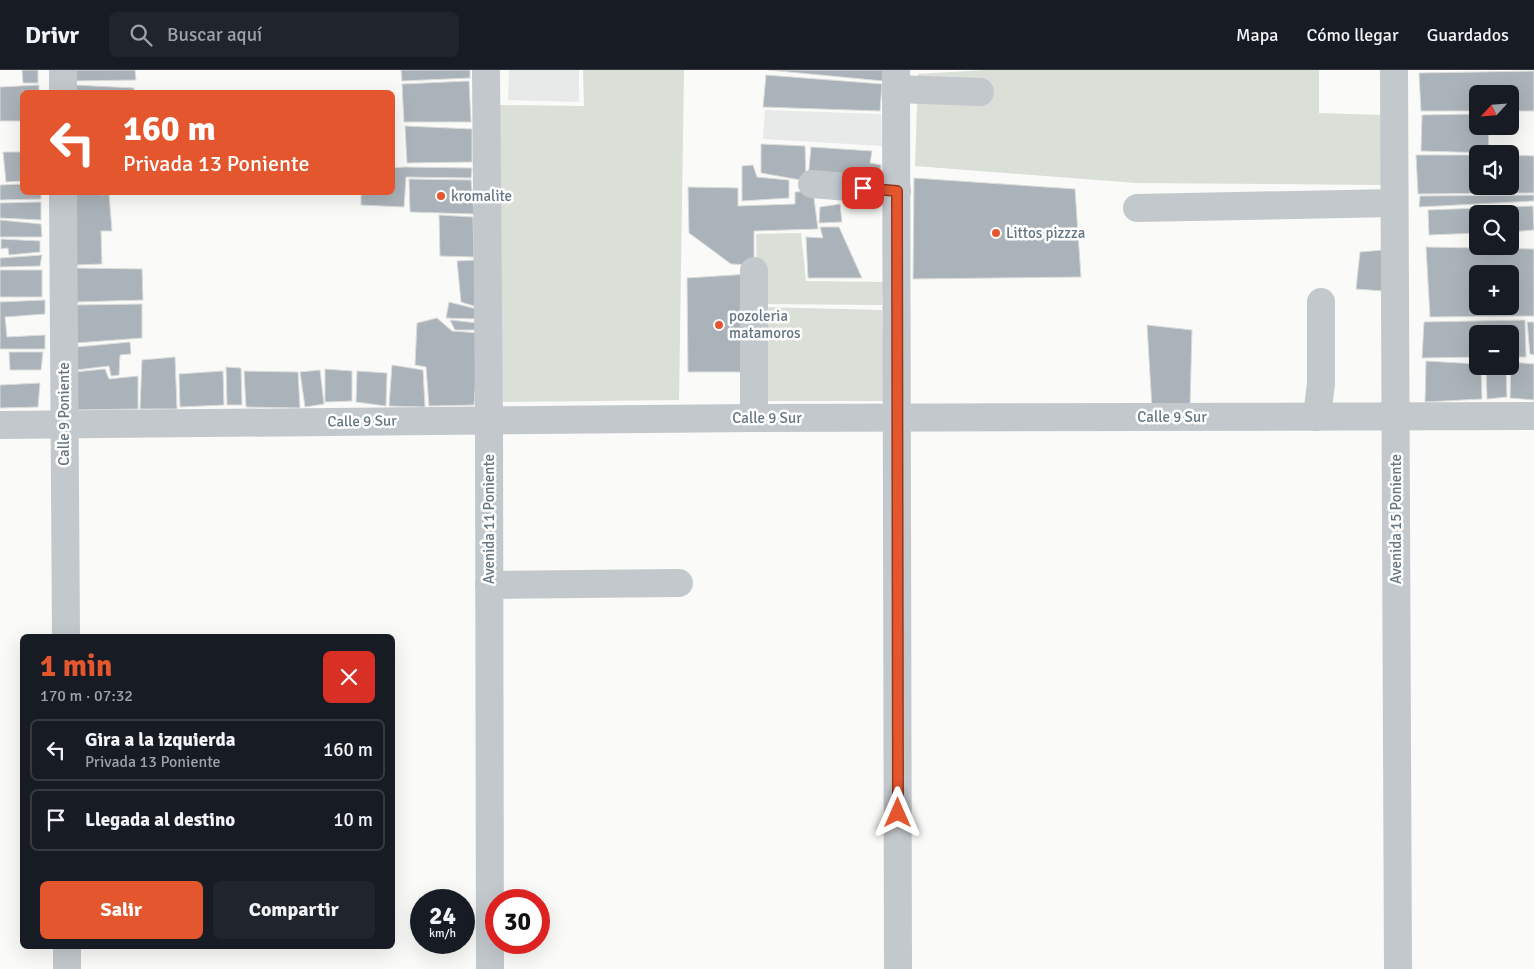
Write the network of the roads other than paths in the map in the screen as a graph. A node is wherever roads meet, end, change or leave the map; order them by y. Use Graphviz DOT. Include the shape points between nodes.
graph roads {
  1 [pos="62,70"];
  2 [pos="486,70"];
  3 [pos="1394,70"];
  4 [pos="896,79"];
  5 [pos="63,90"];
  6 [pos="980,92"];
  7 [pos="812,184"];
  8 [pos="897,191"];
  9 [pos="63,195"];
  10 [pos="1394,203"];
  11 [pos="1137,208"];
  12 [pos="754,271"];
  13 [pos="1321,302"];
  14 [pos="1395,416"];
  15 [pos="1534,416"];
  16 [pos="898,417"];
  17 [pos="1317,417"];
  18 [pos="754,418"];
  19 [pos="489,419"];
  20 [pos="64,424"];
  21 [pos="0,425"];
  22 [pos="679,584"];
  23 [pos="489,585"];
  24 [pos="66,634"];
  25 [pos="67,949"];
  26 [pos="67,969"];
  27 [pos="490,969"];
  28 [pos="898,969"];
  29 [pos="1398,969"];
  1 -- 5 [label="street"];
  2 -- 19 [label="street, Avenida 11 Poniente"];
  3 -- 10 [label="street, Avenida 15 Poniente"];
  4 -- 6 [label="street"];
  4 -- 8 [label="street"];
  7 -- 8 [label="street"];
  8 -- 16 [label="street"];
  9 -- 20 [label="street, Calle 9 Poniente"];
  10 -- 11 [label="street"];
  10 -- 14 [label="street, Avenida 15 Poniente"];
  12 -- 18 [label="street"];
  13 -- 17 [label="street" via="1321,383"];
  14 -- 15 [label="street, Calle 9 Sur"];
  14 -- 17 [label="street, Calle 9 Sur"];
  14 -- 29 [label="street, Avenida 15 Poniente"];
  16 -- 17 [label="street, Calle 9 Sur"];
  16 -- 18 [label="street, Calle 9 Sur"];
  16 -- 28 [label="street"];
  18 -- 19 [label="street, Calle 9 Sur"];
  19 -- 20 [label="street, Calle 9 Sur"];
  19 -- 23 [label="street, Avenida 11 Poniente"];
  20 -- 21 [label="street, Calle 9 Sur"];
  20 -- 24 [label="street, Calle 9 Poniente"];
  22 -- 23 [label="street"];
  23 -- 27 [label="street, Avenida 11 Poniente"];
  25 -- 26 [label="street"];
}
